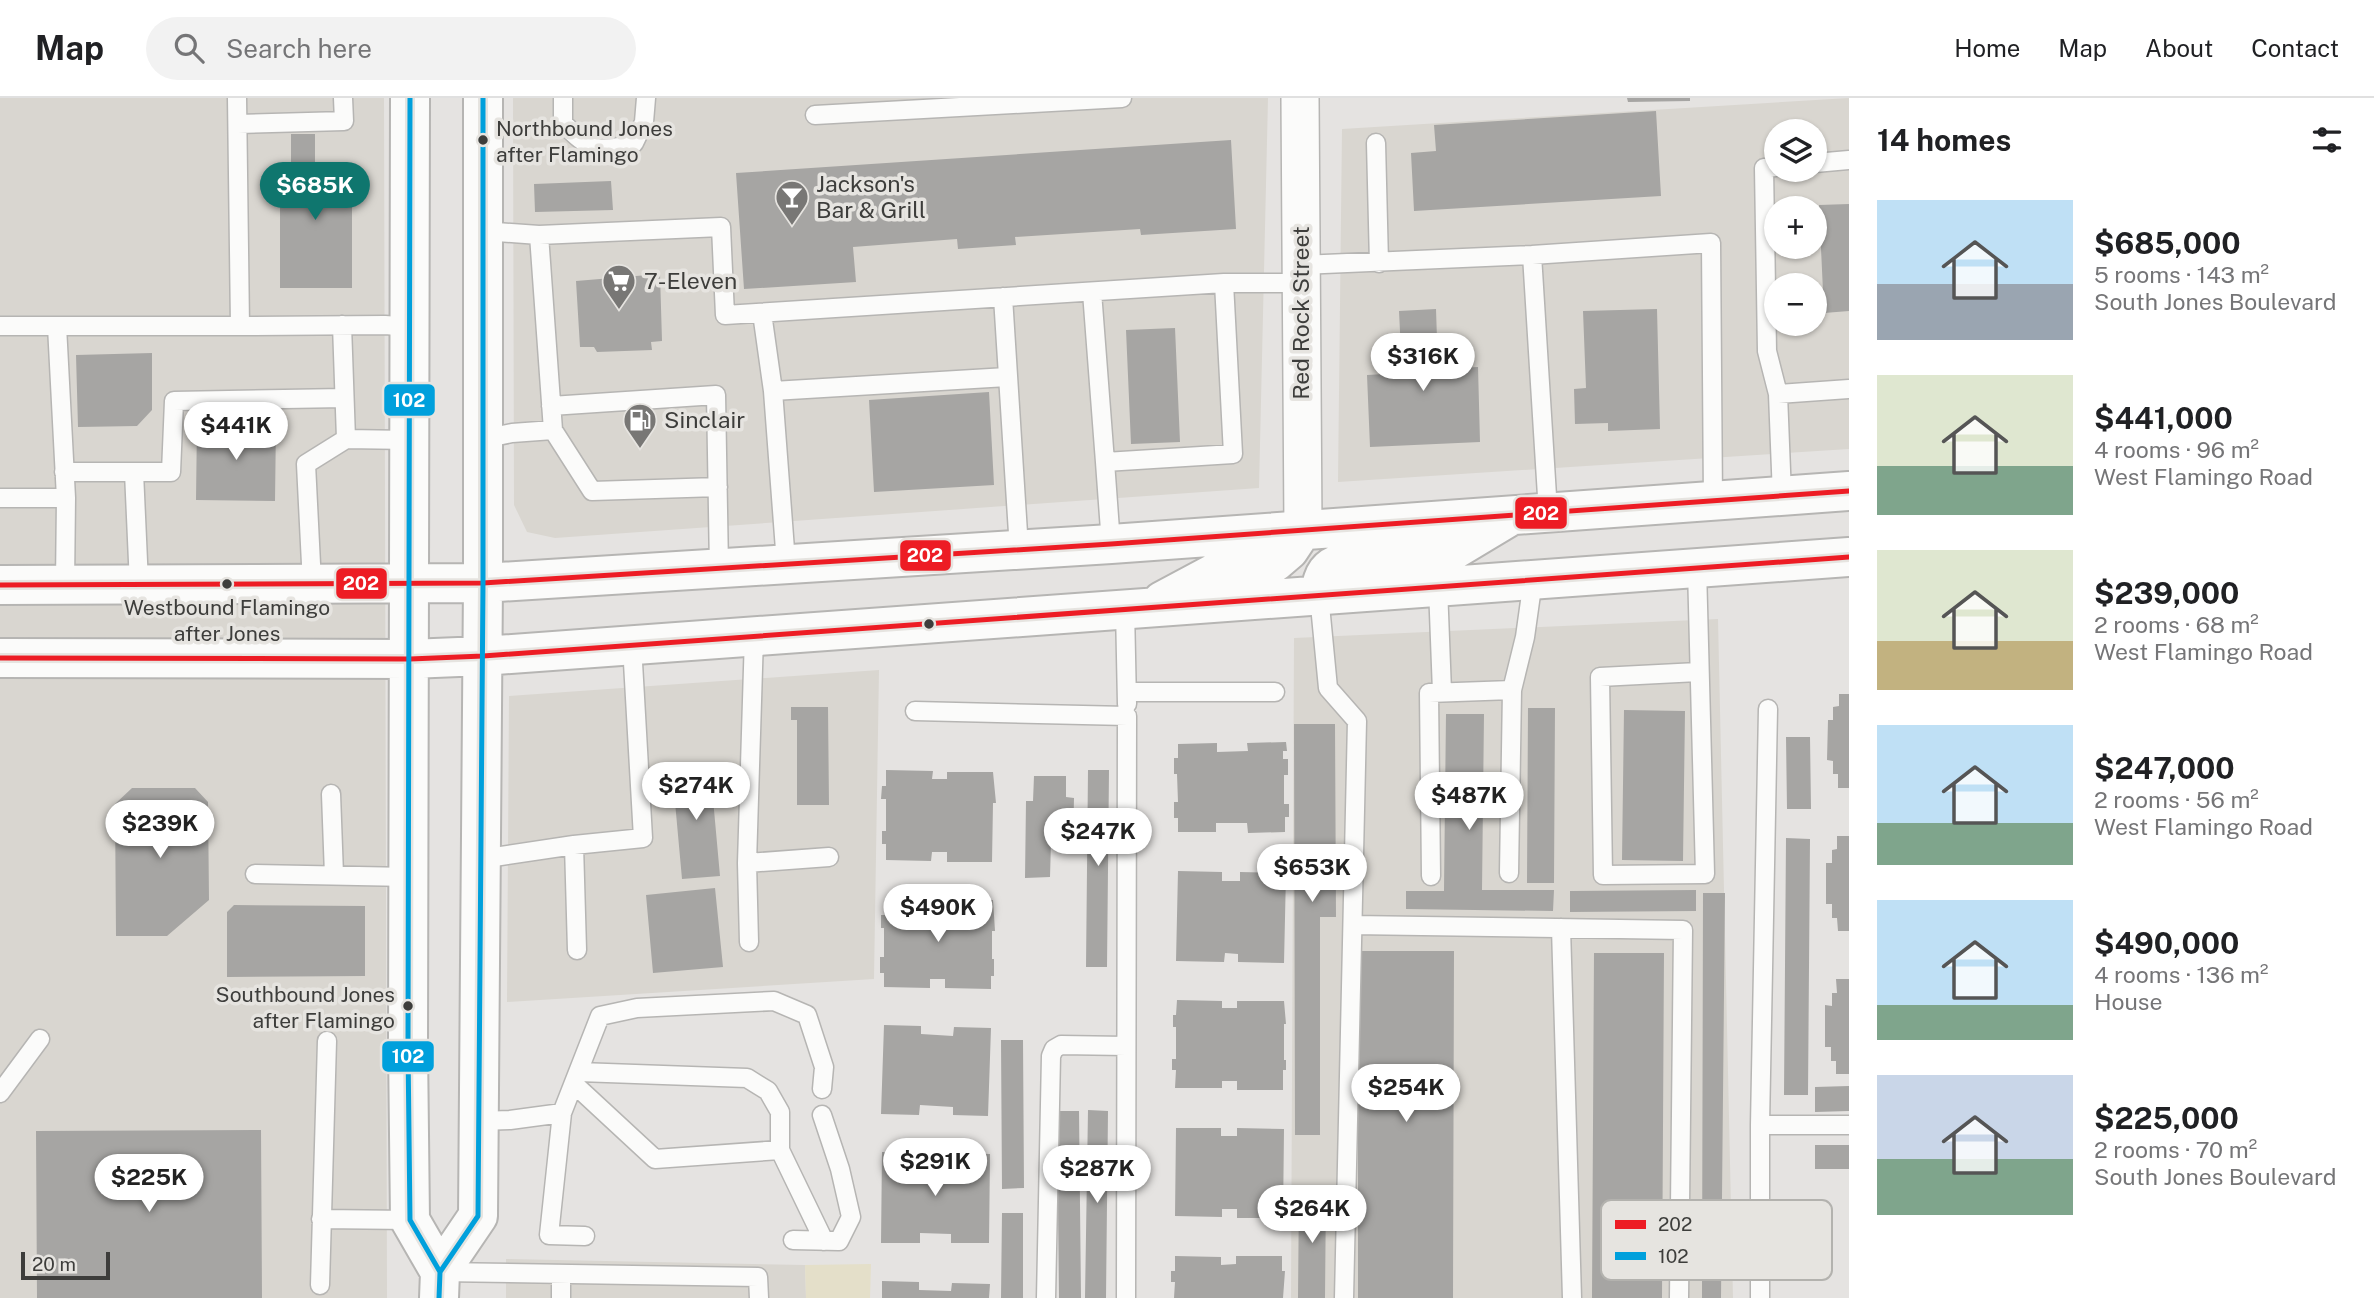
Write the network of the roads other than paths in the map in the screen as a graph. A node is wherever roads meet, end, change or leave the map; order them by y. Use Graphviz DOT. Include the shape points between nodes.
graph roads {
  1 [pos="237,98"];
  2 [pos="342,98"];
  3 [pos="410,98"];
  4 [pos="483,98"];
  5 [pos="563,98"];
  6 [pos="646,98"];
  7 [pos="1122,98"];
  8 [pos="1300,98"];
  9 [pos="815,115"];
  10 [pos="237,124"];
  11 [pos="1376,144"];
  12 [pos="1849,160"];
  13 [pos="1827,162"];
  14 [pos="1764,182"];
  15 [pos="483,231"];
  16 [pos="539,235"];
  17 [pos="1532,255"];
  18 [pos="1379,263"];
  19 [pos="1301,274"];
  20 [pos="1224,283"];
  21 [pos="1092,292"];
  22 [pos="1003,297"];
  23 [pos="762,313"];
  24 [pos="342,325"];
  25 [pos="0,326"];
  26 [pos="57,326"];
  27 [pos="240,326"];
  28 [pos="410,327"];
  29 [pos="1007,377"];
  30 [pos="1849,389"];
  31 [pos="773,391"];
  32 [pos="1778,394"];
  33 [pos="344,398"];
  34 [pos="551,406"];
  35 [pos="553,430"];
  36 [pos="346,439"];
  37 [pos="483,439"];
  38 [pos="410,440"];
  39 [pos="1105,462"];
  40 [pos="64,472"];
  41 [pos="134,472"];
  42 [pos="718,487"];
  43 [pos="1849,491"];
  44 [pos="1782,496"];
  45 [pos="0,498"];
  46 [pos="66,498"];
  47 [pos="1713,501"];
  48 [pos="1531,513"];
  49 [pos="1303,529"];
  50 [pos="1111,544"];
  51 [pos="1019,549"];
  52 [pos="1847,556"];
  53 [pos="786,563"];
  54 [pos="719,568"];
  55 [pos="1697,568"];
  56 [pos="1533,580"];
  57 [pos="410,583"];
  58 [pos="483,583"];
  59 [pos="0,584"];
  60 [pos="65,584"];
  61 [pos="139,584"];
  62 [pos="312,584"];
  63 [pos="1438,587"];
  64 [pos="1319,595"];
  65 [pos="1137,608"];
  66 [pos="754,636"];
  67 [pos="632,645"];
  68 [pos="482,656"];
  69 [pos="0,658"];
  70 [pos="410,659"];
  71 [pos="1698,671"];
  72 [pos="1512,690"];
  73 [pos="1126,692"];
  74 [pos="1275,692"];
  75 [pos="1442,692"];
  76 [pos="1768,709"];
  77 [pos="915,712"];
  78 [pos="1127,716"];
  79 [pos="331,794"];
  80 [pos="574,845"];
  81 [pos="829,857"];
  82 [pos="481,859"];
  83 [pos="747,863"];
  84 [pos="1509,873"];
  85 [pos="254,874"];
  86 [pos="334,875"];
  87 [pos="1431,876"];
  88 [pos="409,877"];
  89 [pos="1353,925"];
  90 [pos="1562,928"];
  91 [pos="749,942"];
  92 [pos="577,950"];
  93 [pos="40,1039"];
  94 [pos="327,1041"];
  95 [pos="1126,1046"];
  96 [pos="576,1078"];
  97 [pos="822,1089"];
  98 [pos="0,1093"];
  99 [pos="562,1113"];
  100 [pos="822,1115"];
  101 [pos="479,1121"];
  102 [pos="1760,1125"];
  103 [pos="1849,1125"];
  104 [pos="780,1150"];
  105 [pos="1680,1200"];
  106 [pos="1760,1200"];
  107 [pos="321,1219"];
  108 [pos="410,1220"];
  109 [pos="585,1236"];
  110 [pos="793,1240"];
  111 [pos="824,1241"];
  112 [pos="561,1273"];
  113 [pos="1679,1280"];
  114 [pos="1760,1280"];
  115 [pos="320,1285"];
  116 [pos="440,1285"];
  117 [pos="561,1298"];
  118 [pos="759,1298"];
  119 [pos="1046,1298"];
  120 [pos="1126,1298"];
  121 [pos="1344,1298"];
  122 [pos="1572,1298"];
  123 [pos="1679,1298"];
  124 [pos="1760,1298"];
  1 -- 10 [label="lane"];
  2 -- 10 [label="lane" via="344,121"];
  3 -- 28 [label="main road"];
  4 -- 15 [label="main road"];
  5 -- 6 [label="lane" via="563,124 583,144 609,150 634,143 644,122"];
  7 -- 9 [label="lane"];
  8 -- 19 [label="street, Red Rock Street"];
  10 -- 27 [label="lane"];
  11 -- 18 [label="lane"];
  12 -- 13 [label="lane"];
  14 -- 32 [label="lane" via="1767,351"];
  15 -- 16 [label="lane"];
  15 -- 37 [label="main road"];
  16 -- 23 [label="lane" via="721,227 725,315"];
  16 -- 34 [label="lane"];
  17 -- 18 [label="lane"];
  17 -- 47 [label="lane" via="1711,243"];
  17 -- 48 [label="lane"];
  18 -- 19 [label="lane"];
  19 -- 20 [label="lane"];
  19 -- 49 [label="street, Red Rock Street"];
  20 -- 21 [label="lane"];
  20 -- 39 [label="lane" via="1233,454"];
  21 -- 22 [label="lane"];
  21 -- 39 [label="lane"];
  22 -- 23 [label="lane"];
  22 -- 29 [label="lane"];
  23 -- 31 [label="lane"];
  24 -- 27 [label="lane"];
  24 -- 28 [label="lane"];
  24 -- 33 [label="lane"];
  25 -- 26 [label="lane"];
  26 -- 27 [label="lane"];
  26 -- 40 [label="lane"];
  28 -- 38 [label="main road"];
  29 -- 31 [label="lane"];
  29 -- 51 [label="lane"];
  30 -- 32 [label="lane"];
  31 -- 53 [label="lane"];
  32 -- 44 [label="lane"];
  33 -- 36 [label="lane"];
  33 -- 41 [label="lane" via="174,401 171,472"];
  34 -- 35 [label="lane"];
  34 -- 42 [label="lane" via="716,395"];
  35 -- 37 [label="lane"];
  35 -- 42 [label="lane" via="592,491"];
  36 -- 38 [label="lane"];
  36 -- 62 [label="lane" via="306,464"];
  37 -- 58 [label="main road"];
  38 -- 57 [label="main road"];
  39 -- 50 [label="lane"];
  40 -- 41 [label="lane"];
  40 -- 46 [label="lane"];
  41 -- 61 [label="lane"];
  42 -- 54 [label="lane"];
  43 -- 44 [label="main road"];
  44 -- 47 [label="main road"];
  45 -- 46 [label="lane"];
  46 -- 60 [label="lane"];
  47 -- 48 [label="main road"];
  48 -- 49 [label="main road"];
  48 -- 64 [label="main road" via="1449,553 1331,566"];
  49 -- 50 [label="main road"];
  49 -- 65 [label="main road" via="1275,562 1220,570"];
  50 -- 51 [label="main road"];
  51 -- 53 [label="main road"];
  52 -- 55 [label="main road"];
  53 -- 54 [label="main road"];
  54 -- 58 [label="main road"];
  55 -- 56 [label="main road"];
  55 -- 71 [label="lane"];
  56 -- 63 [label="main road"];
  56 -- 72 [label="lane"];
  57 -- 58 [label="main road"];
  57 -- 62 [label="main road"];
  57 -- 70 [label="main road"];
  58 -- 68 [label="main road"];
  59 -- 60 [label="main road"];
  60 -- 61 [label="main road"];
  61 -- 62 [label="main road"];
  63 -- 64 [label="main road"];
  63 -- 75 [label="lane"];
  64 -- 65 [label="main road"];
  64 -- 89 [label="lane" via="1328,688 1357,722"];
  65 -- 66 [label="main road"];
  65 -- 73 [label="lane"];
  66 -- 67 [label="main road"];
  66 -- 83 [label="lane"];
  67 -- 68 [label="main road"];
  67 -- 80 [label="lane" via="643,838"];
  68 -- 70 [label="main road"];
  68 -- 82 [label="main road"];
  69 -- 70 [label="main road"];
  70 -- 88 [label="main road"];
  71 -- 71 [label="lane" via="1705,874 1603,875 1600,677"];
  72 -- 75 [label="lane"];
  72 -- 84 [label="lane"];
  73 -- 74 [label="lane"];
  73 -- 78 [label="lane"];
  75 -- 87 [label="lane" via="1429,692"];
  76 -- 102 [label="lane"];
  77 -- 78 [label="lane"];
  78 -- 95 [label="lane"];
  79 -- 86 [label="lane"];
  80 -- 82 [label="lane"];
  80 -- 92 [label="lane"];
  81 -- 83 [label="lane"];
  82 -- 101 [label="main road"];
  83 -- 91 [label="lane"];
  85 -- 86 [label="lane"];
  86 -- 88 [label="lane"];
  88 -- 108 [label="main road"];
  89 -- 90 [label="lane"];
  89 -- 121 [label="lane"];
  90 -- 105 [label="lane" via="1683,930"];
  90 -- 122 [label="lane"];
  93 -- 98 [label="lane"];
  94 -- 107 [label="lane"];
  95 -- 119 [label="lane" via="1061,1045 1051,1056"];
  95 -- 120 [label="lane"];
  96 -- 97 [label="lane" via="600,1016 637,1008 774,1001 807,1016 824,1067"];
  96 -- 99 [label="lane"];
  96 -- 104 [label="lane" via="655,1159"];
  96 -- 104 [label="lane" via="747,1078 768,1091 780,1112"];
  99 -- 101 [label="lane"];
  99 -- 109 [label="lane" via="549,1235"];
  100 -- 111 [label="lane" via="851,1217 839,1241"];
  101 -- 116 [label="main road" via="478,1216"];
  102 -- 103 [label="lane"];
  102 -- 106 [label="lane"];
  104 -- 111 [label="lane"];
  107 -- 108 [label="lane"];
  107 -- 115 [label="lane"];
  108 -- 116 [label="main road"];
  110 -- 111 [label="lane"];
  112 -- 116 [label="lane"];
  112 -- 117 [label="lane"];
  112 -- 118 [label="lane" via="758,1276"];
  113 -- 123 [label="lane"];
  114 -- 124 [label="lane"];
}
